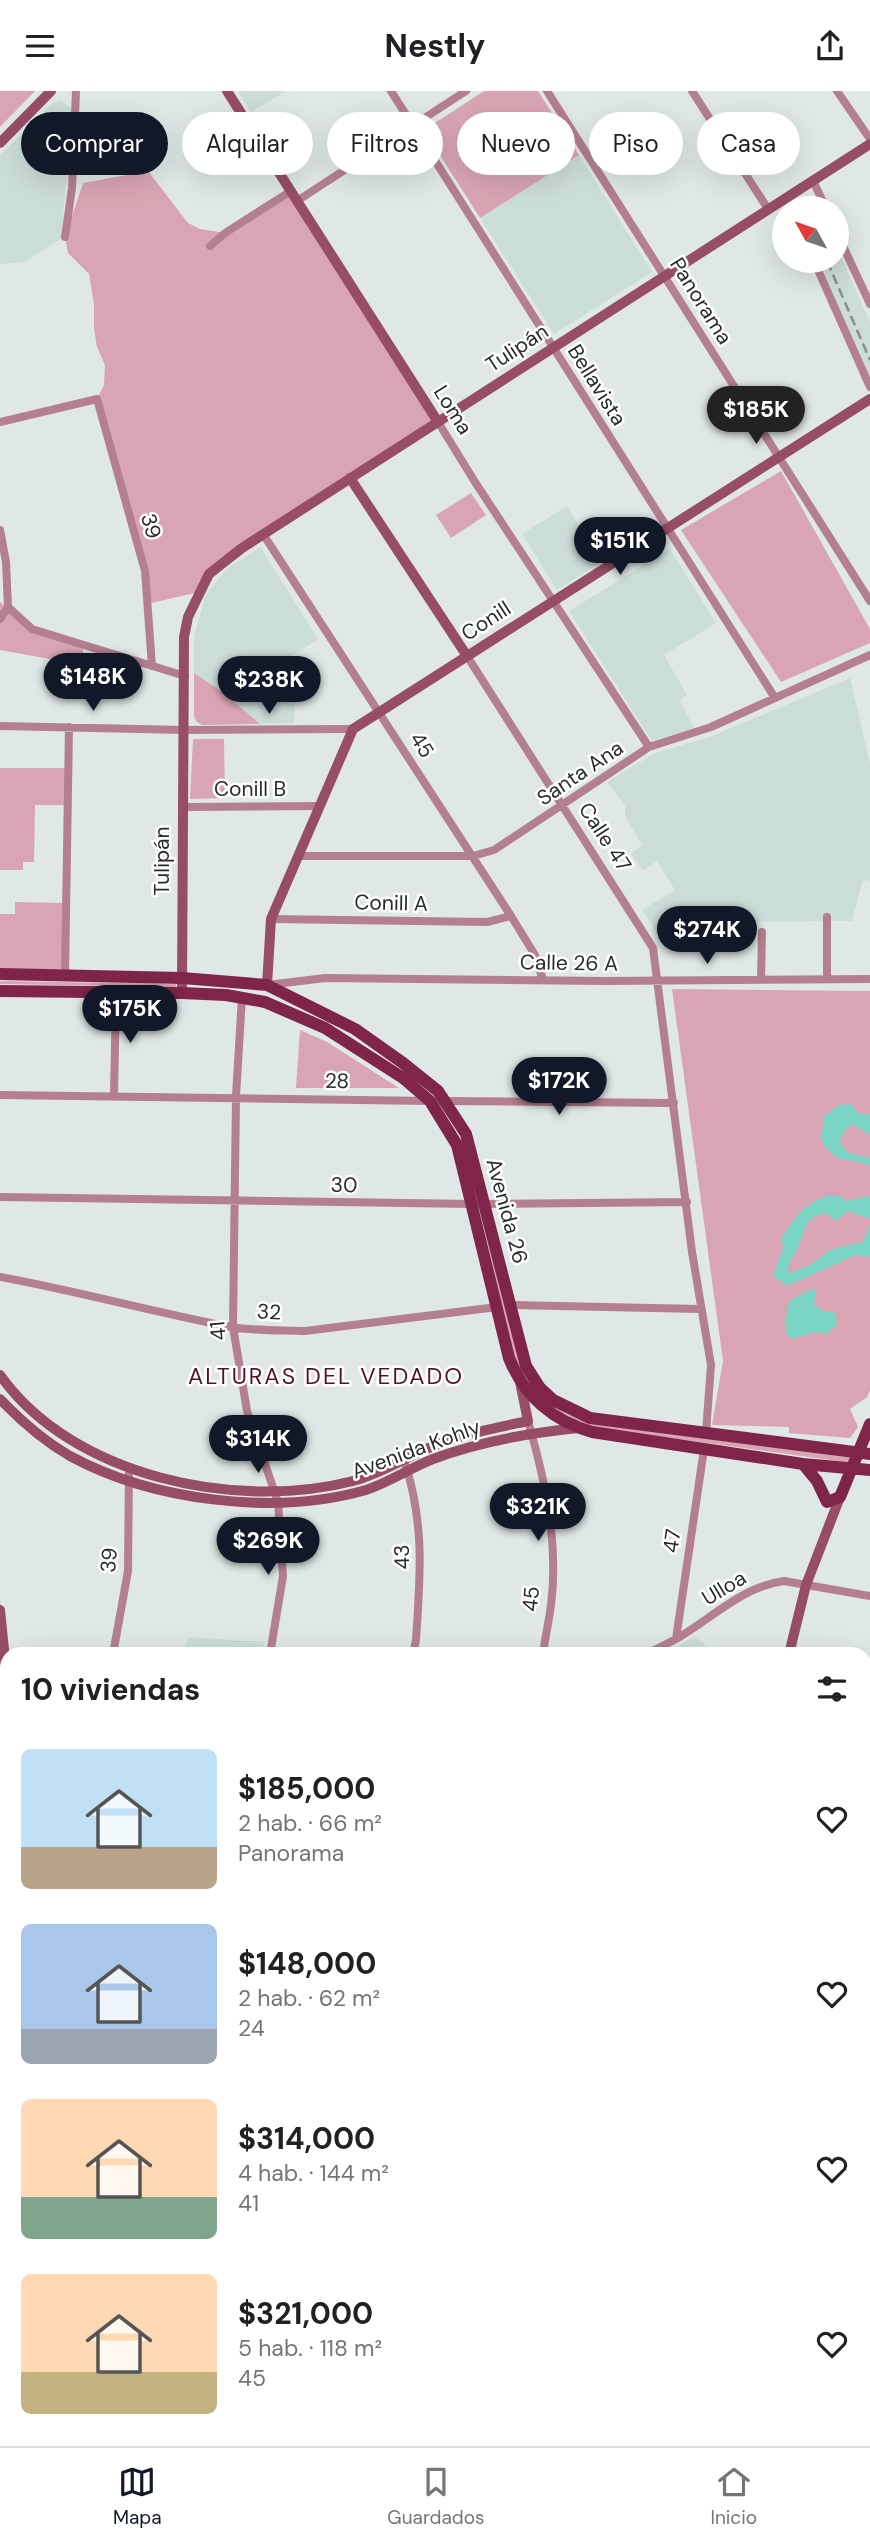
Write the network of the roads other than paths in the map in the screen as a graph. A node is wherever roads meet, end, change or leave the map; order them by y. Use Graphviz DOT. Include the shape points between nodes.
graph roads {
  1 [pos="51,91"];
  2 [pos="76,91"];
  3 [pos="227,91"];
  4 [pos="391,91"];
  5 [pos="466,91"];
  6 [pos="547,91"];
  7 [pos="692,91"];
  8 [pos="837,91"];
  9 [pos="405,112"];
  10 [pos="433,112"];
  11 [pos="870,139"];
  12 [pos="0,143"];
  13 [pos="870,144"];
  14 [pos="443,173"];
  15 [pos="329,175"];
  16 [pos="813,181"];
  17 [pos="294,196"];
  18 [pos="796,196"];
  19 [pos="820,196"];
  20 [pos="772,208"];
  21 [pos="768,209"];
  22 [pos="65,237"];
  23 [pos="210,246"];
  24 [pos="849,260"];
  25 [pos="819,273"];
  26 [pos="664,276"];
  27 [pos="870,304"];
  28 [pos="552,348"];
  29 [pos="870,387"];
  30 [pos="870,399"];
  31 [pos="0,422"];
  32 [pos="438,422"];
  33 [pos="780,457"];
  34 [pos="350,478"];
  35 [pos="667,529"];
  36 [pos="0,530"];
  37 [pos="263,534"];
  38 [pos="3,560"];
  39 [pos="554,601"];
  40 [pos="870,601"];
  41 [pos="8,607"];
  42 [pos="0,619"];
  43 [pos="467,656"];
  44 [pos="870,656"];
  45 [pos="152,666"];
  46 [pos="185,676"];
  47 [pos="775,698"];
  48 [pos="378,713"];
  49 [pos="0,726"];
  50 [pos="69,727"];
  51 [pos="353,729"];
  52 [pos="185,730"];
  53 [pos="649,747"];
  54 [pos="319,806"];
  55 [pos="562,806"];
  56 [pos="182,807"];
  57 [pos="298,856"];
  58 [pos="473,856"];
  59 [pos="511,916"];
  60 [pos="827,917"];
  61 [pos="271,919"];
  62 [pos="762,932"];
  63 [pos="0,974"];
  64 [pos="65,976"];
  65 [pos="181,978"];
  66 [pos="761,979"];
  67 [pos="827,979"];
  68 [pos="870,979"];
  69 [pos="543,980"];
  70 [pos="659,980"];
  71 [pos="267,985"];
  72 [pos="0,991"];
  73 [pos="116,993"];
  74 [pos="182,993"];
  75 [pos="242,997"];
  76 [pos="0,1095"];
  77 [pos="114,1097"];
  78 [pos="236,1097"];
  79 [pos="430,1101"];
  80 [pos="445,1101"];
  81 [pos="674,1103"];
  82 [pos="0,1197"];
  83 [pos="234,1201"];
  84 [pos="687,1202"];
  85 [pos="479,1203"];
  86 [pos="0,1277"];
  87 [pos="511,1305"];
  88 [pos="497,1307"];
  89 [pos="700,1309"];
  90 [pos="233,1327"];
  91 [pos="520,1382"];
  92 [pos="2,1384"];
  93 [pos="0,1399"];
  94 [pos="870,1425"];
  95 [pos="530,1427"];
  96 [pos="579,1428"];
  97 [pos="706,1431"];
  98 [pos="472,1434"];
  99 [pos="67,1439"];
  100 [pos="475,1446"];
  101 [pos="59,1449"];
  102 [pos="704,1449"];
  103 [pos="864,1453"];
  104 [pos="803,1464"];
  105 [pos="406,1465"];
  106 [pos="129,1468"];
  107 [pos="854,1468"];
  108 [pos="870,1470"];
  109 [pos="129,1480"];
  110 [pos="206,1491"];
  111 [pos="276,1496"];
  112 [pos="840,1497"];
  113 [pos="827,1502"];
  114 [pos="833,1516"];
  115 [pos="806,1585"];
  116 [pos="870,1596"];
  117 [pos="0,1610"];
  118 [pos="676,1639"];
  119 [pos="4,1647"];
  120 [pos="114,1647"];
  121 [pos="271,1647"];
  122 [pos="414,1647"];
  123 [pos="543,1647"];
  124 [pos="660,1647"];
  125 [pos="791,1647"];
  1 -- 12 [label="street"];
  2 -- 22 [label="street"];
  3 -- 17 [label="street, Loma"];
  4 -- 9 [label="street, Bellavista"];
  5 -- 10 [label="street"];
  6 -- 26 [label="street, Panorama"];
  7 -- 21 [label="street"];
  8 -- 11 [label="street"];
  13 -- 16 [label="street, Tulipán"];
  14 -- 28 [label="street, Bellavista"];
  15 -- 17 [label="street"];
  16 -- 18 [label="street, Tulipán"];
  16 -- 19 [label="street"];
  17 -- 23 [label="street"];
  17 -- 32 [label="street, Loma"];
  20 -- 21 [label="street, Tulipán"];
  21 -- 26 [label="street, Tulipán"];
  24 -- 27 [label="street"];
  25 -- 29 [label="street"];
  26 -- 28 [label="street, Tulipán"];
  26 -- 33 [label="street, Panorama"];
  28 -- 32 [label="street, Tulipán"];
  28 -- 35 [label="street, Bellavista"];
  30 -- 33 [label="street, Conill"];
  31 -- 45 [label="street, 39" via="97,399 145,571"];
  32 -- 34 [label="street, Tulipán"];
  32 -- 39 [label="street, Loma"];
  33 -- 35 [label="street, Conill"];
  33 -- 40 [label="street, Panorama"];
  34 -- 37 [label="street, Tulipán"];
  34 -- 43 [label="street, Calle 47"];
  35 -- 39 [label="street, Conill"];
  35 -- 47 [label="street, Bellavista"];
  36 -- 38 [label="street"];
  37 -- 46 [label="street, Tulipán" via="209,574 188,617"];
  37 -- 48 [label="street, 45"];
  38 -- 41 [label="street"];
  39 -- 43 [label="street, Conill"];
  39 -- 53 [label="street, Loma"];
  41 -- 42 [label="street"];
  41 -- 45 [label="street" via="32,629"];
  43 -- 48 [label="street, Conill"];
  43 -- 55 [label="street, Calle 47"];
  44 -- 47 [label="street, Santa Ana"];
  45 -- 46 [label="street"];
  46 -- 52 [label="street, Tulipán"];
  47 -- 53 [label="street, Santa Ana" via="711,727"];
  48 -- 51 [label="street, Conill"];
  48 -- 58 [label="street, 45"];
  49 -- 50 [label="street"];
  50 -- 52 [label="street"];
  50 -- 64 [label="street"];
  51 -- 52 [label="street"];
  51 -- 54 [label="street"];
  52 -- 56 [label="street, Tulipán"];
  53 -- 55 [label="street, Santa Ana"];
  54 -- 56 [label="street, Conill B"];
  54 -- 57 [label="street"];
  55 -- 58 [label="street, Santa Ana" via="494,849"];
  55 -- 70 [label="street, Calle 47" via="653,948"];
  56 -- 65 [label="street, Tulipán"];
  57 -- 58 [label="street, Santa Ana"];
  57 -- 61 [label="street"];
  58 -- 59 [label="street, 45"];
  59 -- 61 [label="street, Conill A" via="487,922"];
  59 -- 69 [label="street, 45" via="535,955"];
  60 -- 67 [label="street"];
  61 -- 71 [label="street"];
  62 -- 66 [label="street"];
  63 -- 64 [label="main road, Avenida 26"];
  64 -- 65 [label="main road, Avenida 26"];
  65 -- 71 [label="main road, Avenida 26"];
  65 -- 74 [label="street, Tulipán"];
  66 -- 67 [label="street, Calle 26 A"];
  66 -- 70 [label="street, Calle 26 A"];
  67 -- 68 [label="street, Calle 26 A"];
  69 -- 70 [label="street, Calle 26 A"];
  69 -- 71 [label="street, Calle 26 A" via="326,978"];
  70 -- 81 [label="street, Calle 47"];
  71 -- 75 [label="main road" via="257,995"];
  71 -- 80 [label="main road, Avenida 26" via="355,1029 427,1081"];
  72 -- 73 [label="main road, Avenida 26"];
  73 -- 74 [label="main road, Avenida 26"];
  73 -- 77 [label="street"];
  74 -- 75 [label="main road, Avenida 26"];
  75 -- 78 [label="street, 41"];
  75 -- 79 [label="main road, Avenida 26" via="325,1028"];
  76 -- 77 [label="street, 28"];
  77 -- 78 [label="street, 28"];
  78 -- 79 [label="street, 28"];
  78 -- 83 [label="street, 41"];
  79 -- 80 [label="street, 28"];
  79 -- 85 [label="main road, Avenida 26" via="457,1145"];
  80 -- 81 [label="street, 28"];
  80 -- 85 [label="main road, Avenida 26" via="466,1135"];
  81 -- 84 [label="street, Calle 47"];
  82 -- 83 [label="street, 30"];
  83 -- 85 [label="street, 30"];
  83 -- 90 [label="street, 41"];
  84 -- 85 [label="street, 30"];
  84 -- 89 [label="street, Calle 47"];
  85 -- 87 [label="main road, Avenida 26"];
  85 -- 88 [label="main road, Avenida 26"];
  86 -- 90 [label="street, 32"];
  87 -- 89 [label="street"];
  87 -- 97 [label="main road, Avenida 26" via="526,1366 553,1400 590,1418"];
  88 -- 90 [label="street, 32" via="305,1331"];
  88 -- 91 [label="main road, Avenida 26"];
  89 -- 97 [label="street, Calle 47" via="711,1365"];
  90 -- 111 [label="street, 41" via="247,1411"];
  91 -- 95 [label="street, 45"];
  91 -- 96 [label="main road, Avenida 26" via="552,1414"];
  92 -- 99 [label="street, Avenida Kohly"];
  93 -- 101 [label="street, Avenida Kohly"];
  94 -- 103 [label="main road"];
  95 -- 96 [label="street, Avenida Kohly"];
  95 -- 98 [label="street, Avenida Kohly"];
  95 -- 100 [label="street, Avenida Kohly"];
  95 -- 123 [label="street, 45" via="550,1514 553,1552 552,1603"];
  96 -- 102 [label="main road, Avenida 26"];
  97 -- 103 [label="main road, Avenida 26"];
  98 -- 100 [label="street"];
  98 -- 105 [label="street, Avenida Kohly" via="433,1446"];
  99 -- 101 [label="street"];
  99 -- 106 [label="street, Avenida Kohly"];
  100 -- 105 [label="street, Avenida Kohly"];
  101 -- 109 [label="street, Avenida Kohly"];
  102 -- 104 [label="main road, Avenida 26"];
  102 -- 118 [label="street, 47"];
  103 -- 107 [label="main road"];
  104 -- 107 [label="main road, Avenida 26"];
  104 -- 113 [label="main road"];
  105 -- 111 [label="street, Avenida Kohly" via="382,1484 347,1488 299,1502"];
  105 -- 122 [label="street, 43" via="422,1554"];
  106 -- 109 [label="street, 39"];
  106 -- 110 [label="street, Avenida Kohly"];
  107 -- 108 [label="main road, Avenida 26"];
  107 -- 112 [label="main road"];
  109 -- 110 [label="street, Avenida Kohly" via="159,1489"];
  109 -- 120 [label="street, 39" via="128,1571"];
  110 -- 111 [label="street, Avenida Kohly"];
  111 -- 121 [label="street, 41" via="283,1576"];
  112 -- 113 [label="main road"];
  112 -- 114 [label="street"];
  113 -- 114 [label="street"];
  114 -- 115 [label="street"];
  115 -- 116 [label="street, Ulloa"];
  115 -- 118 [label="street, Ulloa" via="784,1581 753,1589"];
  115 -- 125 [label="street"];
  117 -- 119 [label="street"];
  118 -- 124 [label="street, Ulloa"];
}
